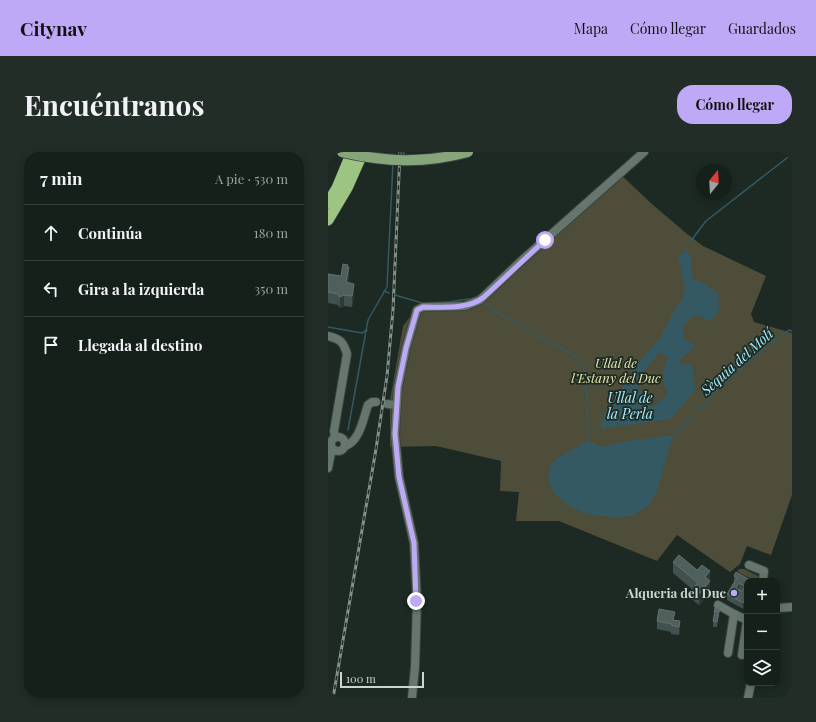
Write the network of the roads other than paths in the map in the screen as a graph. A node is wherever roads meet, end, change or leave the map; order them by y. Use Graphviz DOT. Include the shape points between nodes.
graph roads {
  1 [pos="342,152"];
  2 [pos="352,152"];
  3 [pos="363,152"];
  4 [pos="468,152"];
  5 [pos="644,152"];
  6 [pos="328,203"];
  7 [pos="328,220"];
  8 [pos="328,336"];
  9 [pos="376,402"];
  10 [pos="388,404"];
  11 [pos="396,405"];
  12 [pos="335,437"];
  13 [pos="345,446"];
  14 [pos="333,449"];
  15 [pos="328,468"];
  16 [pos="749,565"];
  17 [pos="763,578"];
  18 [pos="718,605"];
  19 [pos="780,607"];
  20 [pos="792,607"];
  21 [pos="734,614"];
  22 [pos="744,619"];
  23 [pos="744,642"];
  24 [pos="728,653"];
  25 [pos="742,656"];
  26 [pos="750,686"];
  27 [pos="412,698"];
  28 [pos="748,698"];
  1 -- 4 [label="main road, bridge" via="381,160 413,161"];
  2 -- 6 [label="highway"];
  3 -- 7 [label="highway" via="347,188"];
  5 -- 11 [label="street" via="480,300 465,306 423,307 417,310 399,379"];
  8 -- 12 [label="street" via="338,339 347,354"];
  9 -- 13 [label="street" via="368,405 354,439"];
  10 -- 11 [label="street"];
  11 -- 27 [label="street" via="395,434 399,477 414,543 416,601"];
  12 -- 13 [label="street" via="342,438"];
  12 -- 14 [label="street" via="330,442"];
  13 -- 14 [label="street" via="339,451"];
  14 -- 15 [label="street"];
  16 -- 17 [label="street" via="764,571"];
  18 -- 21 [label="street"];
  19 -- 20 [label="street"];
  21 -- 22 [label="street"];
  21 -- 24 [label="street"];
  23 -- 25 [label="street"];
  26 -- 28 [label="street"];
}
